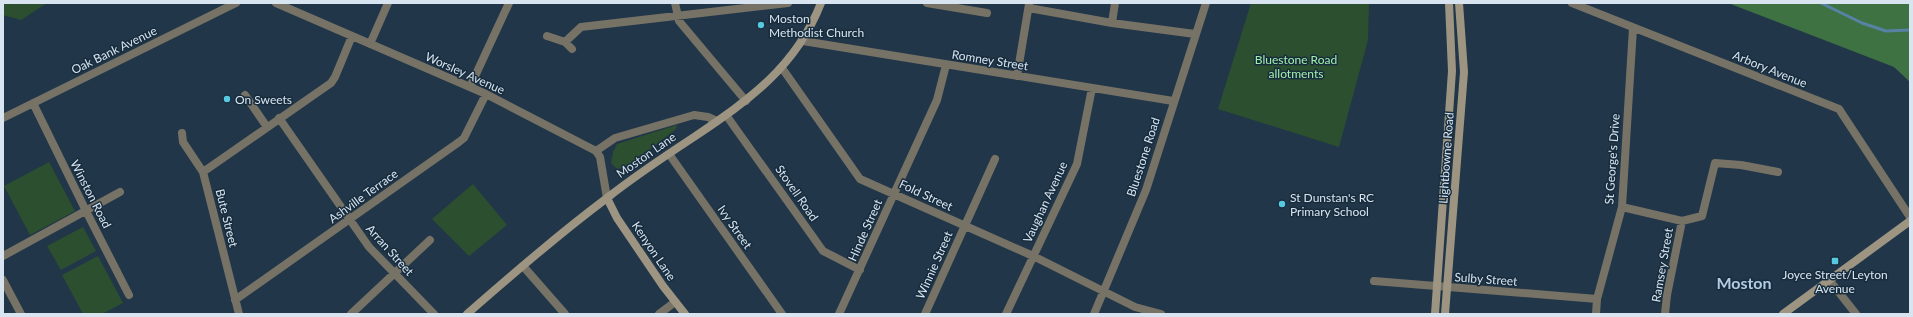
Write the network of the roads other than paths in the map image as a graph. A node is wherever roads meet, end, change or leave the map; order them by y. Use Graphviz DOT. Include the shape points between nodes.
graph roads {
  1 [pos="236,3"];
  2 [pos="276,3"];
  3 [pos="388,3"];
  4 [pos="509,3"];
  5 [pos="675,3"];
  6 [pos="788,3"];
  7 [pos="927,3"];
  8 [pos="1115,3"];
  9 [pos="1206,3"];
  10 [pos="1449,3"];
  11 [pos="1459,3"];
  12 [pos="1572,3"];
  13 [pos="820,4"];
  14 [pos="1029,5"];
  15 [pos="987,13"];
  16 [pos="678,15"];
  17 [pos="1112,23"];
  18 [pos="1633,28"];
  19 [pos="1195,34"];
  20 [pos="352,36"];
  21 [pos="547,36"];
  22 [pos="803,41"];
  23 [pos="565,42"];
  24 [pos="370,44"];
  25 [pos="572,49"];
  26 [pos="946,65"];
  27 [pos="782,68"];
  28 [pos="1017,76"];
  29 [pos="470,87"];
  30 [pos="1092,88"];
  31 [pos="486,94"];
  32 [pos="245,95"];
  33 [pos="746,101"];
  34 [pos="1174,101"];
  35 [pos="33,103"];
  36 [pos="726,115"];
  37 [pos="699,116"];
  38 [pos="3,117"];
  39 [pos="279,118"];
  40 [pos="717,121"];
  41 [pos="267,127"];
  42 [pos="703,131"];
  43 [pos="182,133"];
  44 [pos="596,151"];
  45 [pos="669,154"];
  46 [pos="995,160"];
  47 [pos="203,172"];
  48 [pos="1778,172"];
  49 [pos="120,192"];
  50 [pos="895,193"];
  51 [pos="607,198"];
  52 [pos="1622,207"];
  53 [pos="86,211"];
  54 [pos="1910,217"];
  55 [pos="350,221"];
  56 [pos="1682,221"];
  57 [pos="1910,222"];
  58 [pos="965,226"];
  59 [pos="430,240"];
  60 [pos="3,256"];
  61 [pos="1033,256"];
  62 [pos="523,266"];
  63 [pos="860,270"];
  64 [pos="394,273"];
  65 [pos="3,280"];
  66 [pos="1374,281"];
  67 [pos="1830,281"];
  68 [pos="1437,287"];
  69 [pos="1448,288"];
  70 [pos="1104,292"];
  71 [pos="129,295"];
  72 [pos="1597,299"];
  73 [pos="235,300"];
  74 [pos="675,302"];
  75 [pos="21,314"];
  76 [pos="239,314"];
  77 [pos="351,314"];
  78 [pos="434,314"];
  79 [pos="467,314"];
  80 [pos="565,314"];
  81 [pos="660,314"];
  82 [pos="685,314"];
  83 [pos="782,314"];
  84 [pos="839,314"];
  85 [pos="925,314"];
  86 [pos="1006,314"];
  87 [pos="1094,314"];
  88 [pos="1161,314"];
  89 [pos="1435,314"];
  90 [pos="1445,314"];
  91 [pos="1596,314"];
  92 [pos="1665,314"];
  93 [pos="1783,314"];
  94 [pos="1856,314"];
  1 -- 35 [label="street, Oak Bank Avenue"];
  2 -- 20 [label="street, Worsley Avenue"];
  3 -- 24 [label="street"];
  4 -- 29 [label="street"];
  5 -- 16 [label="street"];
  6 -- 16 [label="street"];
  7 -- 15 [label="street"];
  8 -- 17 [label="street"];
  9 -- 19 [label="street, Bluestone Road"];
  10 -- 68 [label="street, Lightbowne Road" via="1452,71"];
  11 -- 69 [label="street, Lightbowne Road" via="1464,72"];
  12 -- 18 [label="street, Arbory Avenue"];
  13 -- 22 [label="street, Moston Lane"];
  14 -- 17 [label="street"];
  14 -- 28 [label="street"];
  16 -- 23 [label="street" via="581,27"];
  16 -- 33 [label="street" via="679,21"];
  17 -- 19 [label="street"];
  18 -- 52 [label="street, St George's Drive"];
  18 -- 54 [label="street, Arbory Avenue" via="1839,109"];
  19 -- 34 [label="street, Bluestone Road"];
  20 -- 24 [label="street, Worsley Avenue"];
  20 -- 39 [label="street" via="331,83"];
  21 -- 23 [label="street"];
  22 -- 26 [label="street, Romney Street"];
  22 -- 27 [label="street, Moston Lane"];
  23 -- 25 [label="street"];
  24 -- 29 [label="street, Worsley Avenue"];
  26 -- 28 [label="street, Romney Street"];
  26 -- 50 [label="street, Hinde Street" via="937,100"];
  27 -- 33 [label="street, Moston Lane"];
  27 -- 50 [label="street, Fold Street" via="860,179"];
  28 -- 30 [label="street, Romney Street"];
  29 -- 31 [label="street, Worsley Avenue"];
  30 -- 34 [label="street, Romney Street"];
  30 -- 61 [label="street, Vaughan Avenue" via="1077,164"];
  31 -- 44 [label="street, Worsley Avenue"];
  31 -- 55 [label="street, Ashville Terrace" via="464,138"];
  32 -- 41 [label="street"];
  33 -- 36 [label="street, Moston Lane"];
  34 -- 70 [label="street, Bluestone Road" via="1146,190"];
  35 -- 38 [label="street, Oak Bank Avenue"];
  35 -- 53 [label="street, Winston Road"];
  36 -- 40 [label="street, Moston Lane"];
  36 -- 63 [label="street, Stovell Road" via="823,251"];
  37 -- 40 [label="street"];
  37 -- 42 [label="street"];
  37 -- 44 [label="street" via="673,120 615,138"];
  39 -- 41 [label="street"];
  39 -- 55 [label="street, Arran Street"];
  40 -- 42 [label="street, Moston Lane"];
  41 -- 47 [label="street"];
  42 -- 45 [label="street, Moston Lane"];
  43 -- 47 [label="street, Bute Street" via="183,142"];
  44 -- 51 [label="street" via="600,157"];
  45 -- 51 [label="street, Moston Lane"];
  45 -- 83 [label="street, Ivy Street"];
  46 -- 58 [label="street, Winnie Street"];
  47 -- 73 [label="street, Bute Street"];
  48 -- 56 [label="street" via="1715,163 1702,216"];
  49 -- 53 [label="street"];
  50 -- 58 [label="street, Fold Street"];
  50 -- 63 [label="street, Hinde Street"];
  51 -- 62 [label="street, Moston Lane"];
  51 -- 74 [label="street, Kenyon Lane" via="617,218"];
  52 -- 56 [label="street"];
  52 -- 72 [label="street, St George's Drive"];
  53 -- 60 [label="street"];
  53 -- 71 [label="street, Winston Road"];
  55 -- 64 [label="street, Arran Street" via="369,247"];
  55 -- 73 [label="street, Ashville Terrace"];
  56 -- 92 [label="street, Ramsey Street"];
  57 -- 67 [label="street"];
  58 -- 61 [label="street, Fold Street"];
  58 -- 85 [label="street, Winnie Street"];
  59 -- 64 [label="street"];
  61 -- 70 [label="street, Fold Street"];
  61 -- 86 [label="street, Vaughan Avenue"];
  62 -- 79 [label="street, Moston Lane"];
  62 -- 80 [label="street"];
  63 -- 84 [label="street, Hinde Street"];
  64 -- 77 [label="street"];
  64 -- 78 [label="street, Arran Street"];
  65 -- 75 [label="street"];
  66 -- 68 [label="street, Sulby Street"];
  67 -- 93 [label="street"];
  67 -- 94 [label="street"];
  68 -- 69 [label="street, Sulby Street"];
  68 -- 89 [label="street, Lightbowne Road"];
  69 -- 72 [label="street, Sulby Street"];
  69 -- 90 [label="street, Lightbowne Road"];
  70 -- 87 [label="street, Bluestone Road"];
  70 -- 88 [label="street, Fold Street" via="1135,307"];
  72 -- 91 [label="street, St George's Drive"];
  73 -- 76 [label="street, Bute Street"];
  74 -- 81 [label="street"];
  74 -- 82 [label="street, Kenyon Lane"];
}
